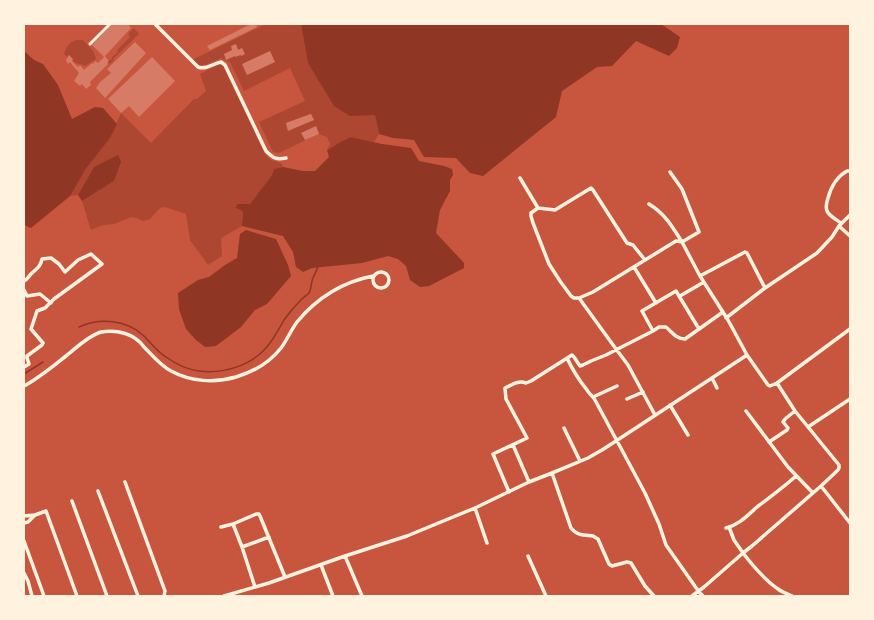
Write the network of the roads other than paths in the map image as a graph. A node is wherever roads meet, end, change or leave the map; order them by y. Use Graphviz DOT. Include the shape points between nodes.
graph roads {
  1 [pos="110,24"];
  2 [pos="155,24"];
  3 [pos="90,44"];
  4 [pos="286,158"];
  5 [pos="850,171"];
  6 [pos="670,172"];
  7 [pos="520,178"];
  8 [pos="649,204"];
  9 [pos="538,208"];
  10 [pos="850,215"];
  11 [pos="840,224"];
  12 [pos="850,236"];
  13 [pos="682,242"];
  14 [pos="645,260"];
  15 [pos="634,267"];
  16 [pos="374,276"];
  17 [pos="700,276"];
  18 [pos="24,281"];
  19 [pos="704,282"];
  20 [pos="765,288"];
  21 [pos="24,290"];
  22 [pos="680,296"];
  23 [pos="579,298"];
  24 [pos="51,303"];
  25 [pos="656,303"];
  26 [pos="723,312"];
  27 [pos="726,318"];
  28 [pos="699,329"];
  29 [pos="850,329"];
  30 [pos="653,331"];
  31 [pos="616,349"];
  32 [pos="747,355"];
  33 [pos="567,358"];
  34 [pos="24,368"];
  35 [pos="712,378"];
  36 [pos="776,383"];
  37 [pos="24,386"];
  38 [pos="617,386"];
  39 [pos="717,388"];
  40 [pos="643,392"];
  41 [pos="593,396"];
  42 [pos="850,398"];
  43 [pos="627,399"];
  44 [pos="670,405"];
  45 [pos="746,411"];
  46 [pos="795,411"];
  47 [pos="655,415"];
  48 [pos="808,427"];
  49 [pos="564,428"];
  50 [pos="688,435"];
  51 [pos="616,441"];
  52 [pos="769,442"];
  53 [pos="513,445"];
  54 [pos="580,461"];
  55 [pos="552,473"];
  56 [pos="796,476"];
  57 [pos="125,482"];
  58 [pos="529,482"];
  59 [pos="821,486"];
  60 [pos="98,491"];
  61 [pos="509,492"];
  62 [pos="813,492"];
  63 [pos="72,501"];
  64 [pos="475,508"];
  65 [pos="35,515"];
  66 [pos="24,516"];
  67 [pos="24,523"];
  68 [pos="850,523"];
  69 [pos="233,524"];
  70 [pos="221,528"];
  71 [pos="269,537"];
  72 [pos="24,541"];
  73 [pos="487,543"];
  74 [pos="242,547"];
  75 [pos="743,553"];
  76 [pos="345,556"];
  77 [pos="528,556"];
  78 [pos="321,565"];
  79 [pos="24,573"];
  80 [pos="285,577"];
  81 [pos="255,587"];
  82 [pos="698,592"];
  83 [pos="785,594"];
  84 [pos="32,596"];
  85 [pos="44,596"];
  86 [pos="77,596"];
  87 [pos="108,596"];
  88 [pos="138,596"];
  89 [pos="164,596"];
  90 [pos="224,596"];
  91 [pos="333,596"];
  92 [pos="362,596"];
  93 [pos="546,596"];
  94 [pos="654,596"];
  95 [pos="692,596"];
  96 [pos="703,596"];
  97 [pos="792,596"];
  1 -- 3 [label="street"];
  2 -- 4 [label="street" via="198,67 202,69 220,62 225,65 266,151 272,157"];
  5 -- 11 [label="street" via="841,175 835,182 826,205 827,211"];
  6 -- 13 [label="street" via="682,189 699,232"];
  7 -- 9 [label="street"];
  8 -- 13 [label="street" via="663,215"];
  9 -- 14 [label="street" via="556,210 591,188 627,243 633,245"];
  9 -- 23 [label="street" via="531,216 549,264 571,296"];
  10 -- 11 [label="street"];
  11 -- 12 [label="street"];
  11 -- 20 [label="street" via="817,253"];
  13 -- 14 [label="street" via="676,241"];
  13 -- 17 [label="street"];
  14 -- 15 [label="street"];
  15 -- 23 [label="street"];
  15 -- 25 [label="street"];
  16 -- 16 [label="street" via="383,272 388,275 389,283 383,289 378,288 373,282"];
  16 -- 37 [label="street" via="340,287 324,296 296,324 281,348 269,361 237,377 202,381 186,377 171,371 159,362 136,339 124,333 111,331 86,340"];
  17 -- 19 [label="street"];
  17 -- 20 [label="street" via="745,252"];
  18 -- 24 [label="street" via="40,267 42,258 51,258 65,272 78,260 91,254 102,264"];
  19 -- 22 [label="street"];
  19 -- 26 [label="street"];
  20 -- 27 [label="street"];
  21 -- 24 [label="street" via="27,296 40,294"];
  22 -- 25 [label="street" via="676,291"];
  22 -- 28 [label="street"];
  23 -- 31 [label="street"];
  24 -- 34 [label="street" via="37,312 31,329 43,343 27,356 29,364"];
  25 -- 30 [label="street" via="642,311"];
  26 -- 27 [label="street"];
  26 -- 28 [label="street"];
  27 -- 32 [label="street"];
  28 -- 30 [label="street" via="685,339 676,337 666,327 659,327"];
  29 -- 36 [label="street"];
  30 -- 31 [label="street"];
  31 -- 33 [label="street" via="580,366 572,355"];
  31 -- 40 [label="street"];
  32 -- 35 [label="street"];
  32 -- 36 [label="street" via="768,385"];
  33 -- 41 [label="street" via="577,377"];
  33 -- 53 [label="street" via="526,383 519,382 505,388 506,399 527,438"];
  35 -- 39 [label="street"];
  35 -- 44 [label="street"];
  36 -- 46 [label="street"];
  38 -- 41 [label="street"];
  40 -- 43 [label="street"];
  40 -- 47 [label="street"];
  41 -- 51 [label="street"];
  42 -- 48 [label="street"];
  44 -- 47 [label="street"];
  44 -- 50 [label="street"];
  45 -- 52 [label="street"];
  46 -- 48 [label="street"];
  46 -- 52 [label="street" via="783,422 787,430"];
  47 -- 51 [label="street"];
  48 -- 59 [label="street" via="839,465 838,470"];
  49 -- 54 [label="street"];
  51 -- 54 [label="street"];
  51 -- 82 [label="street" via="645,493 666,544"];
  52 -- 56 [label="street"];
  53 -- 58 [label="street"];
  53 -- 61 [label="street" via="493,454"];
  54 -- 55 [label="street"];
  55 -- 58 [label="street"];
  55 -- 94 [label="street" via="574,532 578,535 596,537 612,566 631,563"];
  56 -- 62 [label="street"];
  56 -- 75 [label="street" via="748,516 728,528"];
  57 -- 89 [label="street" via="165,591"];
  58 -- 61 [label="street"];
  59 -- 62 [label="street"];
  59 -- 68 [label="street"];
  60 -- 88 [label="street"];
  61 -- 64 [label="street"];
  62 -- 75 [label="street"];
  63 -- 87 [label="street"];
  64 -- 73 [label="street"];
  64 -- 76 [label="street" via="407,536"];
  65 -- 66 [label="street"];
  65 -- 67 [label="street"];
  65 -- 86 [label="street" via="46,511"];
  69 -- 70 [label="street"];
  69 -- 71 [label="street" via="260,514"];
  69 -- 74 [label="street"];
  71 -- 74 [label="street"];
  71 -- 80 [label="street"];
  72 -- 85 [label="street"];
  74 -- 81 [label="street"];
  75 -- 82 [label="street"];
  75 -- 83 [label="street"];
  76 -- 78 [label="street"];
  76 -- 92 [label="street"];
  77 -- 93 [label="street"];
  78 -- 80 [label="street"];
  78 -- 91 [label="street"];
  79 -- 84 [label="street"];
  80 -- 81 [label="street"];
  81 -- 90 [label="street"];
  82 -- 95 [label="street"];
  82 -- 96 [label="street"];
  83 -- 97 [label="street"];
}
